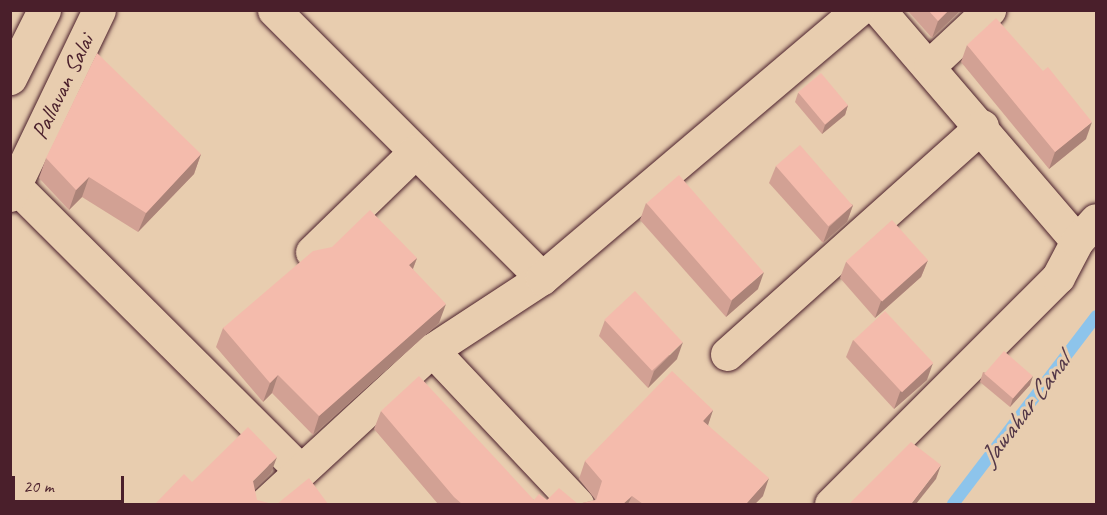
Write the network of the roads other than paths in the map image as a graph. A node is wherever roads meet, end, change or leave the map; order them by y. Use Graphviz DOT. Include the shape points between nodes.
graph roads {
  1 [pos="44,10"];
  2 [pos="99,10"];
  3 [pos="274,10"];
  4 [pos="858,10"];
  5 [pos="879,10"];
  6 [pos="989,10"];
  7 [pos="930,65"];
  8 [pos="10,78"];
  9 [pos="982,126"];
  10 [pos="415,152"];
  11 [pos="13,190"];
  12 [pos="1087,231"];
  13 [pos="312,252"];
  14 [pos="542,278"];
  15 [pos="432,351"];
  16 [pos="727,354"];
  17 [pos="300,470"];
  18 [pos="265,504"];
  19 [pos="577,504"];
  20 [pos="831,504"];
  1 -- 8 [label="street"];
  2 -- 11 [label="street, Pallavan Salai"];
  3 -- 10 [label="street"];
  4 -- 14 [label="street"];
  5 -- 7 [label="street"];
  6 -- 7 [label="street"];
  7 -- 9 [label="street"];
  9 -- 12 [label="street"];
  9 -- 16 [label="street"];
  10 -- 13 [label="street"];
  10 -- 14 [label="street"];
  11 -- 17 [label="street"];
  12 -- 20 [label="street" via="1058,277"];
  14 -- 15 [label="street"];
  15 -- 17 [label="street"];
  15 -- 19 [label="street"];
  17 -- 18 [label="street"];
}
